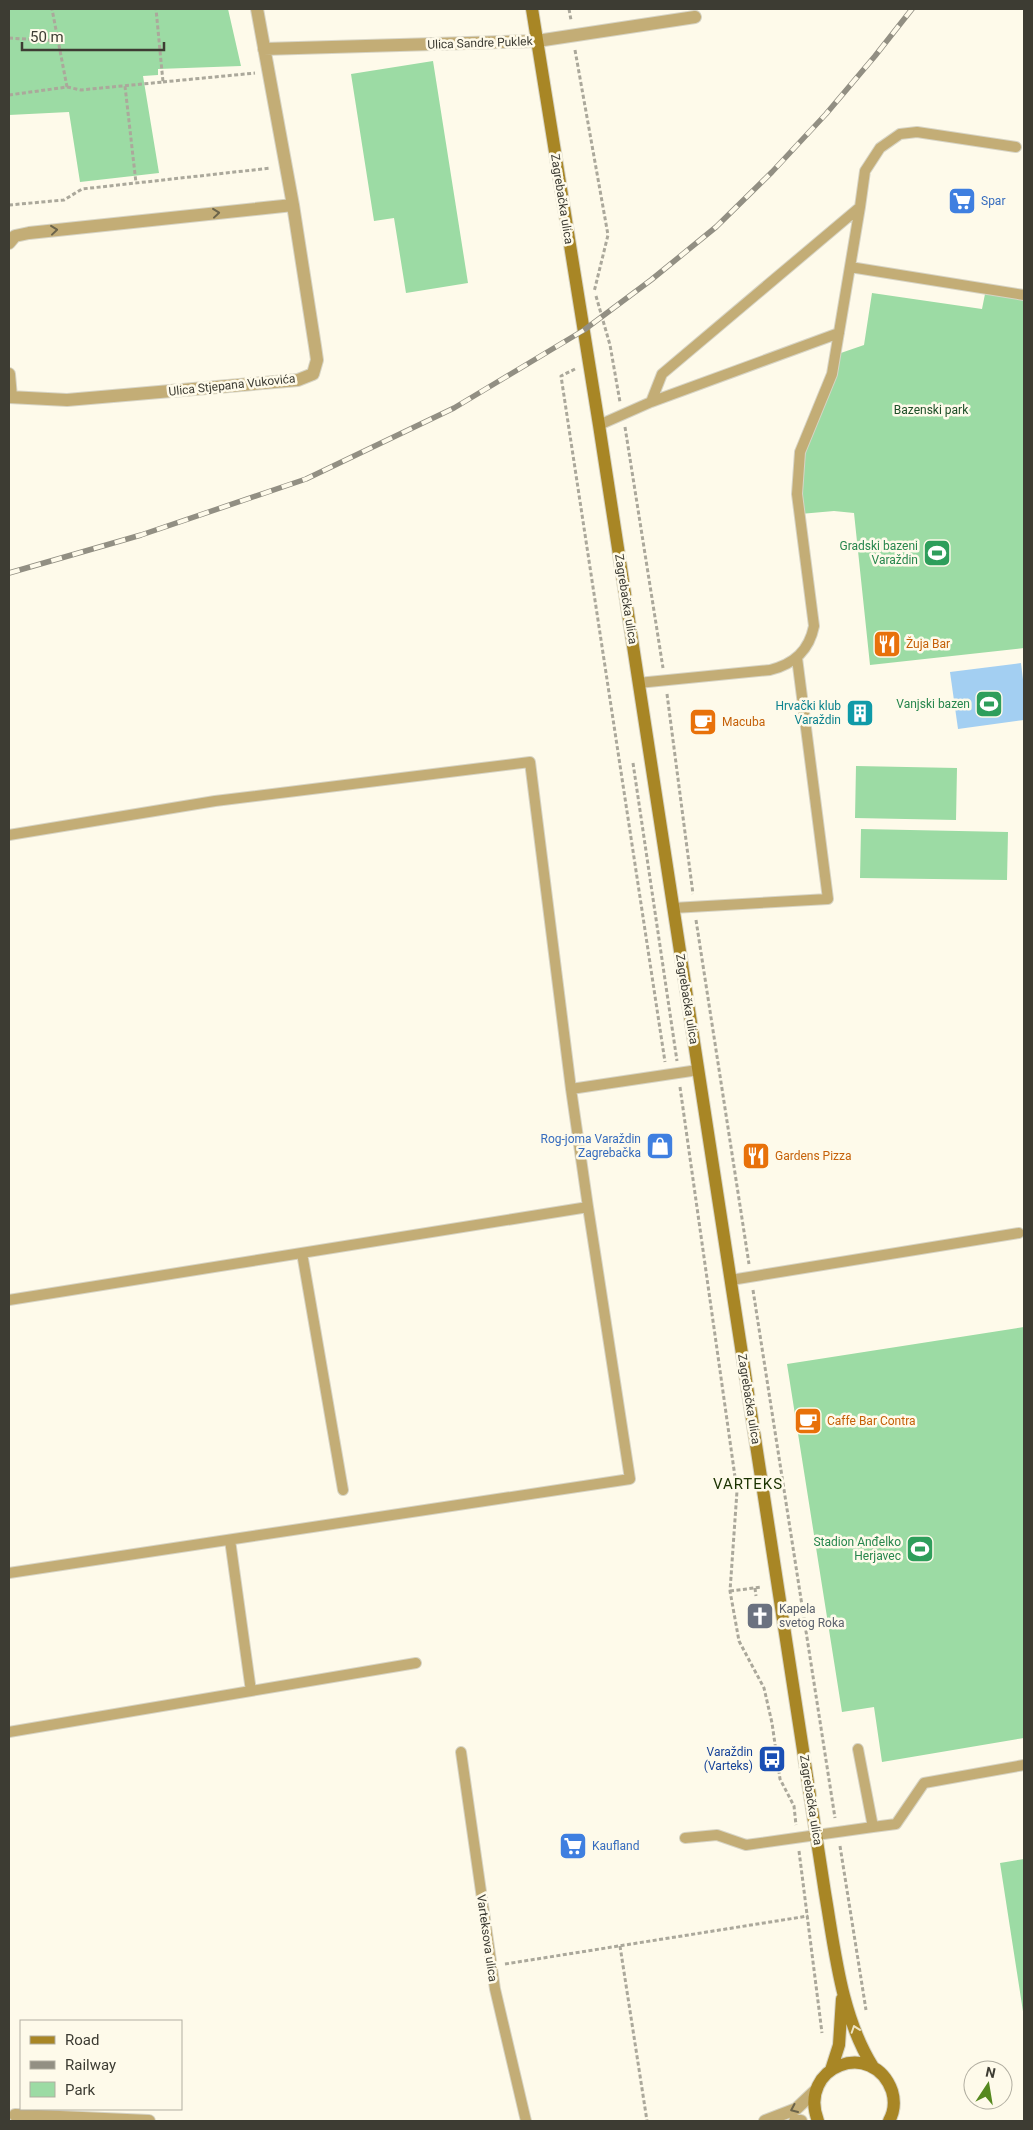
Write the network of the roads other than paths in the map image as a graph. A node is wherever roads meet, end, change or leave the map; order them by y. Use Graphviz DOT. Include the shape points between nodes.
graph roads {
  1 [pos="257,9"];
  2 [pos="532,9"];
  3 [pos="667,14"];
  4 [pos="695,16"];
  5 [pos="537,40"];
  6 [pos="264,49"];
  7 [pos="1016,148"];
  8 [pos="293,205"];
  9 [pos="860,207"];
  10 [pos="9,243"];
  11 [pos="850,267"];
  12 [pos="1024,295"];
  13 [pos="839,333"];
  14 [pos="9,374"];
  15 [pos="10,397"];
  16 [pos="651,402"];
  17 [pos="599,425"];
  18 [pos="797,658"];
  19 [pos="638,683"];
  20 [pos="9,835"];
  21 [pos="673,908"];
  22 [pos="698,1070"];
  23 [pos="571,1089"];
  24 [pos="588,1207"];
  25 [pos="1020,1233"];
  26 [pos="302,1253"];
  27 [pos="731,1280"];
  28 [pos="9,1300"];
  29 [pos="343,1490"];
  30 [pos="230,1540"];
  31 [pos="9,1573"];
  32 [pos="416,1664"];
  33 [pos="251,1691"];
  34 [pos="9,1732"];
  35 [pos="858,1749"];
  36 [pos="461,1752"];
  37 [pos="1024,1765"];
  38 [pos="873,1827"];
  39 [pos="817,1836"];
  40 [pos="686,1838"];
  41 [pos="842,1989"];
  42 [pos="873,2067"];
  43 [pos="831,2070"];
  44 [pos="815,2091"];
  45 [pos="16,2115"];
  46 [pos="150,2121"];
  47 [pos="526,2121"];
  48 [pos="768,2121"];
  49 [pos="796,2121"];
  50 [pos="801,2121"];
  51 [pos="818,2121"];
  52 [pos="889,2121"];
  1 -- 6 [label="street, Ulica Stjepana Vukovića"];
  2 -- 5 [label="main road, Zagrebačka ulica"];
  3 -- 4 [label="street, Ulica Sandre Puklek"];
  3 -- 5 [label="street, Ulica Sandre Puklek"];
  5 -- 6 [label="street, Ulica Sandre Puklek"];
  5 -- 17 [label="main road, Zagrebačka ulica"];
  6 -- 8 [label="street, Ulica Stjepana Vukovića"];
  7 -- 9 [label="lane" via="917,132 900,134 880,148 865,171"];
  10 -- 8 [label="street, one-way" via="15,236 28,233"];
  8 -- 15 [label="street, Ulica Stjepana Vukovića" via="317,360 312,374 298,380 67,400"];
  9 -- 11 [label="lane"];
  9 -- 16 [label="lane" via="662,374"];
  11 -- 12 [label="lane"];
  11 -- 13 [label="lane"];
  13 -- 16 [label="lane"];
  13 -- 18 [label="lane" via="832,374 800,452 797,494 814,626 812,638"];
  14 -- 15 [label="street, Ulica Stjepana Vukovića"];
  16 -- 17 [label="lane"];
  17 -- 19 [label="main road, Zagrebačka ulica"];
  18 -- 19 [label="lane" via="770,670"];
  18 -- 21 [label="lane" via="828,899"];
  19 -- 21 [label="main road, Zagrebačka ulica"];
  20 -- 23 [label="lane" via="215,801 530,762"];
  21 -- 22 [label="main road, Zagrebačka ulica"];
  22 -- 23 [label="lane"];
  22 -- 27 [label="main road, Zagrebačka ulica"];
  23 -- 24 [label="lane"];
  24 -- 26 [label="lane"];
  24 -- 30 [label="lane" via="630,1479"];
  25 -- 27 [label="lane"];
  26 -- 28 [label="lane"];
  26 -- 29 [label="lane"];
  27 -- 39 [label="main road, Zagrebačka ulica"];
  30 -- 31 [label="lane"];
  30 -- 33 [label="lane"];
  32 -- 33 [label="lane"];
  33 -- 34 [label="lane"];
  35 -- 38 [label="lane"];
  36 -- 47 [label="lane, Varteksova ulica" via="491,1966"];
  37 -- 38 [label="lane" via="924,1783 896,1824"];
  38 -- 39 [label="lane"];
  39 -- 40 [label="lane" via="746,1845 717,1835"];
  39 -- 41 [label="main road, Zagrebačka ulica"];
  42 -- 41 [label="main road, Zagrebačka ulica, one-way" via="863,2050"];
  41 -- 43 [label="main road, Zagrebačka ulica" via="839,2045"];
  42 -- 43 [label="main road" via="852,2062"];
  42 -- 52 [label="main road, Zagrebačka ulica" via="889,2084 893,2095 894,2107"];
  43 -- 44 [label="main road, Zagrebačka ulica"];
  44 -- 48 [label="street, one-way" via="796,2109"];
  44 -- 51 [label="main road"];
  45 -- 46 [label="street"];
  49 -- 50 [label="street"];
}
